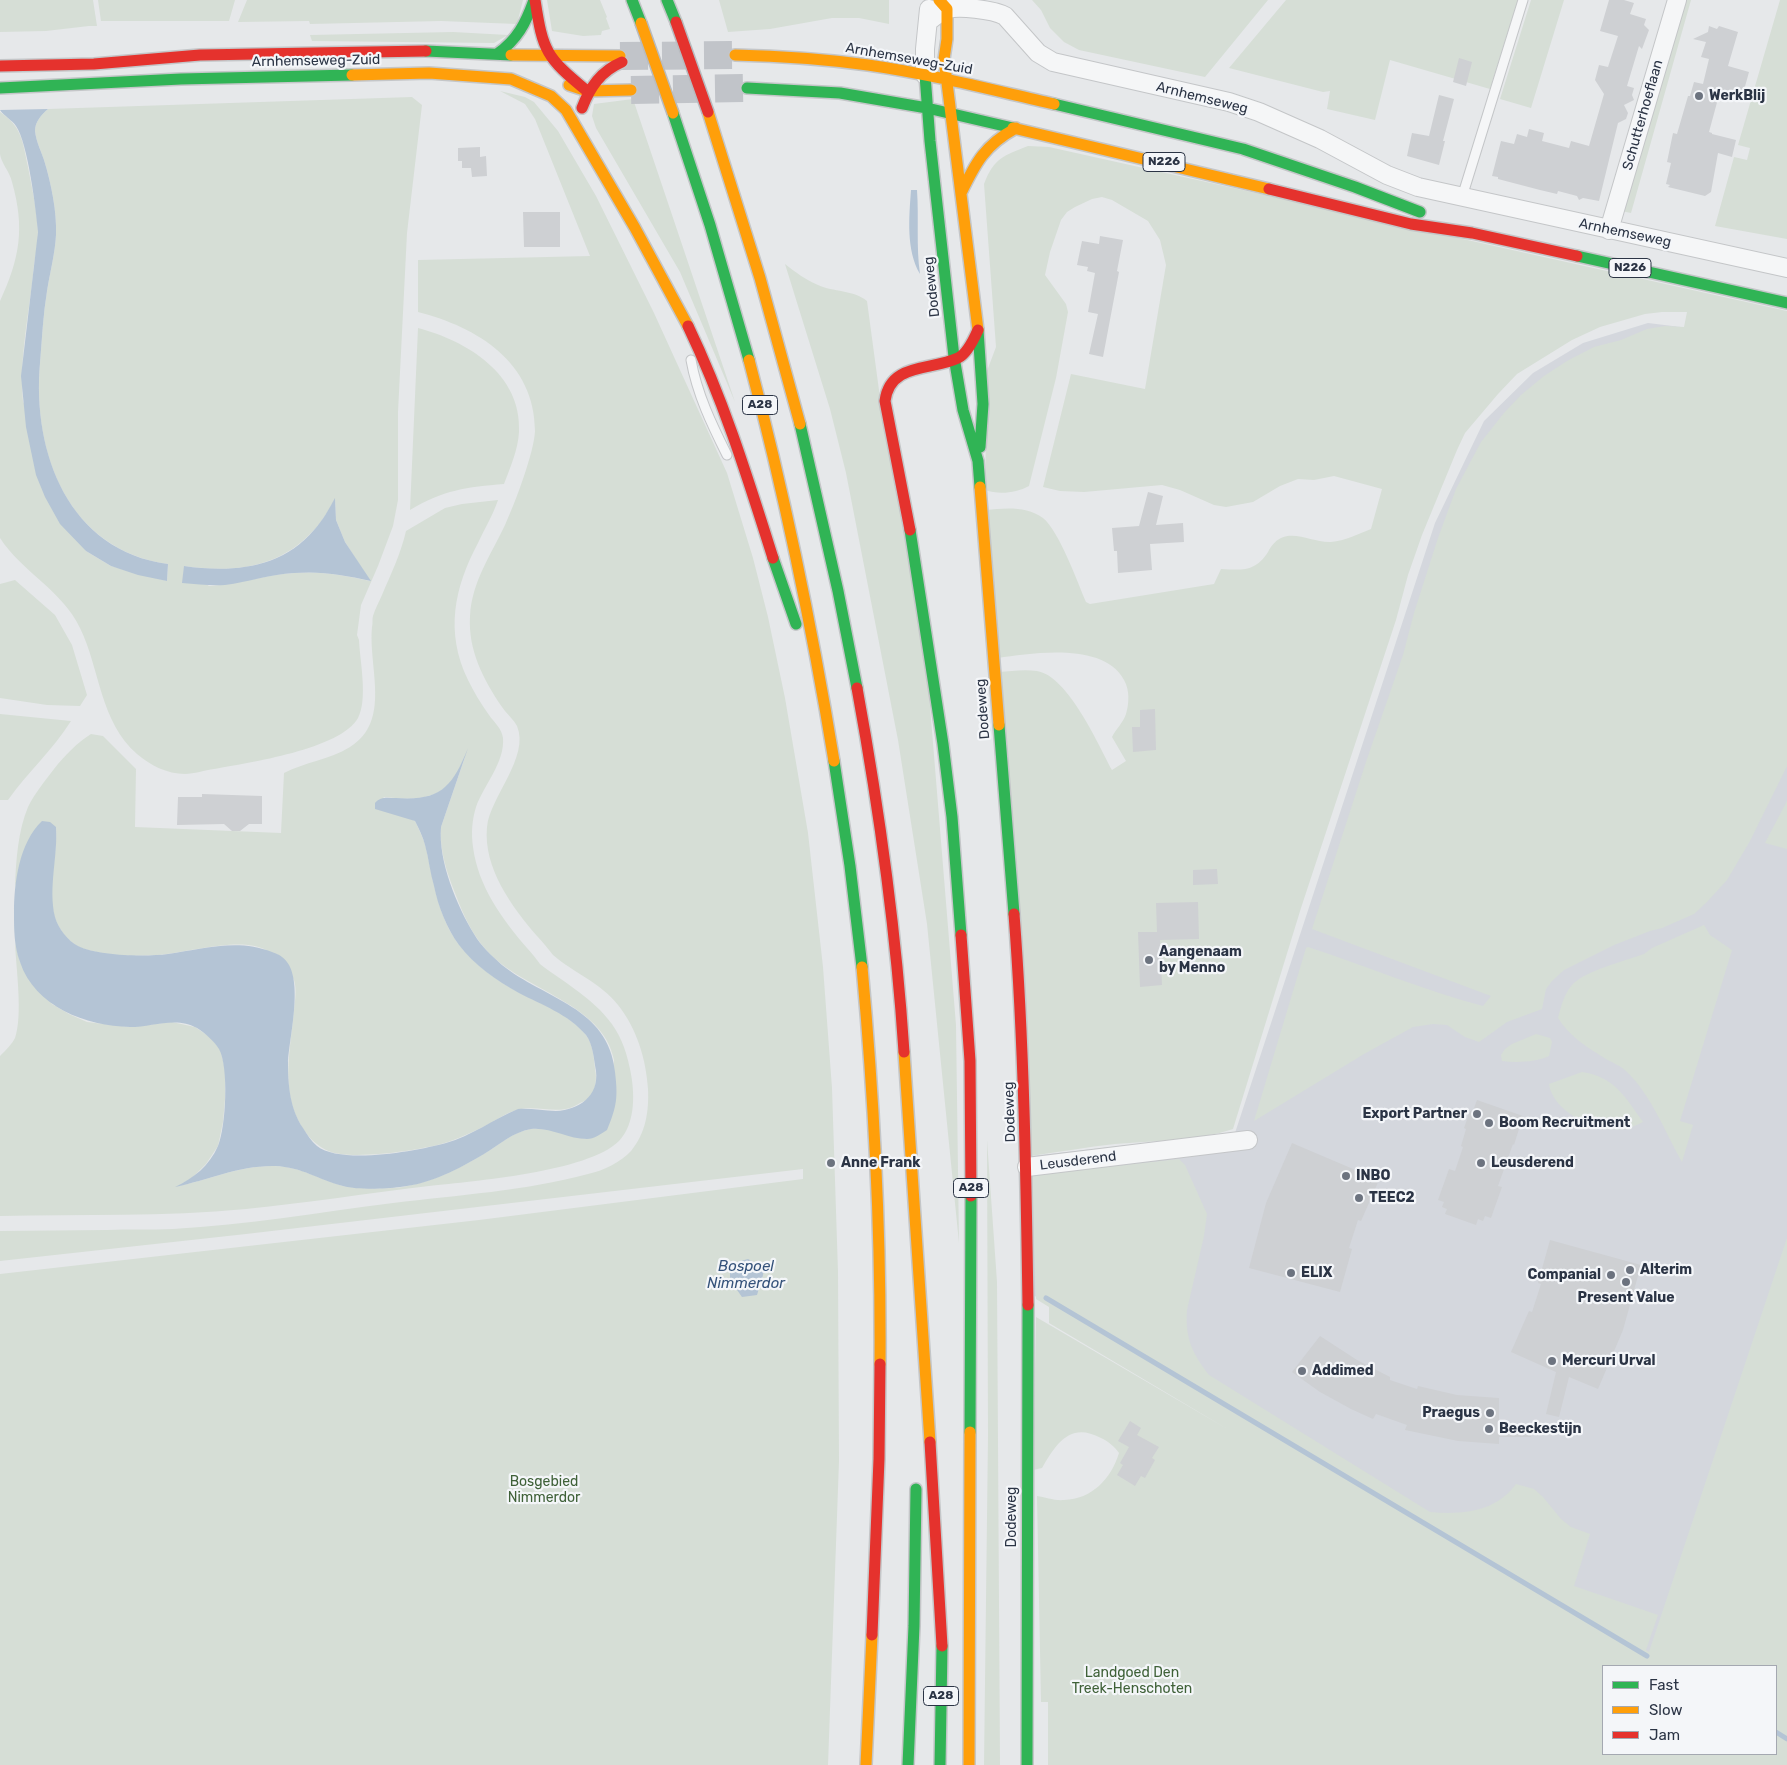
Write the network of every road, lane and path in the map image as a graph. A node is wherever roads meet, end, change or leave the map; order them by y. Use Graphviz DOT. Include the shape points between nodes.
graph roads {
  1 [pos="534,0"];
  2 [pos="632,0"];
  3 [pos="667,0"];
  4 [pos="930,0"];
  5 [pos="1523,0"];
  6 [pos="1676,0"];
  7 [pos="944,3"];
  8 [pos="929,21"];
  9 [pos="497,54"];
  10 [pos="549,56"];
  11 [pos="735,56"];
  12 [pos="0,66"];
  13 [pos="925,76"];
  14 [pos="511,79"];
  15 [pos="946,79"];
  16 [pos="0,88"];
  17 [pos="747,88"];
  18 [pos="631,90"];
  19 [pos="588,91"];
  20 [pos="927,108"];
  21 [pos="951,113"];
  22 [pos="576,125"];
  23 [pos="1016,128"];
  24 [pos="961,192"];
  25 [pos="1462,197"];
  26 [pos="1609,230"];
  27 [pos="1472,233"];
  28 [pos="1787,268"];
  29 [pos="1787,303"];
  30 [pos="683,317"];
  31 [pos="978,330"];
  32 [pos="955,360"];
  33 [pos="978,460"];
  34 [pos="750,482"];
  35 [pos="825,703"];
  36 [pos="1248,1140"];
  37 [pos="1027,1167"];
  38 [pos="916,1252"];
  39 [pos="917,1421"];
  40 [pos="916,1479"];
  41 [pos="866,1765"];
  42 [pos="908,1765"];
  43 [pos="940,1765"];
  44 [pos="969,1765"];
  45 [pos="1027,1765"];
  1 -- 9 [label="main road" via="522,32"];
  1 -- 10 [label="main road" via="540,35"];
  2 -- 35 [label="main road, A28, bridge" via="715,242 752,371 789,523"];
  3 -- 38 [label="main road, A28, bridge" via="708,112 748,238 788,378 833,566 858,693 895,948 911,1135"];
  4 -- 8 [label="street"];
  5 -- 25 [label="lane"];
  6 -- 26 [label="street, Schutterhoeflaan"];
  7 -- 8 [label="street"];
  7 -- 15 [label="main road, Dodeweg"];
  7 -- 25 [label="street, Arnhemseweg" via="998,12 1038,53 1053,62 1260,112 1387,174 1418,187"];
  8 -- 13 [label="street"];
  9 -- 10 [label="main road, Arnhemseweg-Zuid"];
  9 -- 12 [label="main road, Arnhemseweg-Zuid" via="397,50 209,54 94,64"];
  10 -- 19 [label="main road"];
  10 -- 19 [label="main road, Arnhemseweg-Zuid" via="621,59 606,69"];
  11 -- 13 [label="main road, Arnhemseweg-Zuid / N226" via="819,59"];
  13 -- 15 [label="main road, Arnhemseweg-Zuid / N226"];
  13 -- 20 [label="main road, Dodeweg"];
  14 -- 16 [label="main road, Arnhemseweg-Zuid" via="429,73 180,79"];
  14 -- 19 [label="main road, Arnhemseweg-Zuid" via="573,86"];
  14 -- 22 [label="main road, A28" via="551,96"];
  15 -- 21 [label="main road, Dodeweg"];
  15 -- 27 [label="main road, Arnhemseweg-Zuid / N226" via="1243,149 1355,187"];
  17 -- 20 [label="main road, N226" via="840,93"];
  18 -- 19 [label="main road, Arnhemseweg-Zuid"];
  19 -- 22 [label="main road"];
  20 -- 21 [label="main road, N226"];
  20 -- 32 [label="main road, Dodeweg"];
  21 -- 23 [label="main road, N226"];
  21 -- 24 [label="main road, Dodeweg"];
  22 -- 30 [label="main road, A28"];
  23 -- 24 [label="main road" via="983,151"];
  23 -- 27 [label="main road, N226" via="1411,224"];
  24 -- 31 [label="main road, Dodeweg"];
  25 -- 26 [label="street, Arnhemseweg"];
  26 -- 28 [label="street, Arnhemseweg"];
  27 -- 29 [label="main road, N226"];
  30 -- 34 [label="main road, A28" via="718,395"];
  30 -- 34 [label="lane, A28" via="695,382 730,461"];
  31 -- 32 [label="main road" via="963,356"];
  31 -- 33 [label="main road, Dodeweg" via="983,406"];
  32 -- 33 [label="main road, Dodeweg" via="969,434"];
  32 -- 44 [label="main road, A28" via="898,376 889,386 885,401 907,509 943,744 952,817 968,1031 971,1198"];
  33 -- 37 [label="main road, Dodeweg" via="1020,997"];
  34 -- 35 [label="main road, A28" via="779,578"];
  35 -- 41 [label="main road, A28" via="860,953 880,1262 878,1536"];
  36 -- 37 [label="street, Leusderend"];
  37 -- 45 [label="main road, Dodeweg"];
  38 -- 39 [label="main road, A28"];
  38 -- 43 [label="main road, A28" via="941,1626"];
  40 -- 42 [label="main road, A28"];
}
